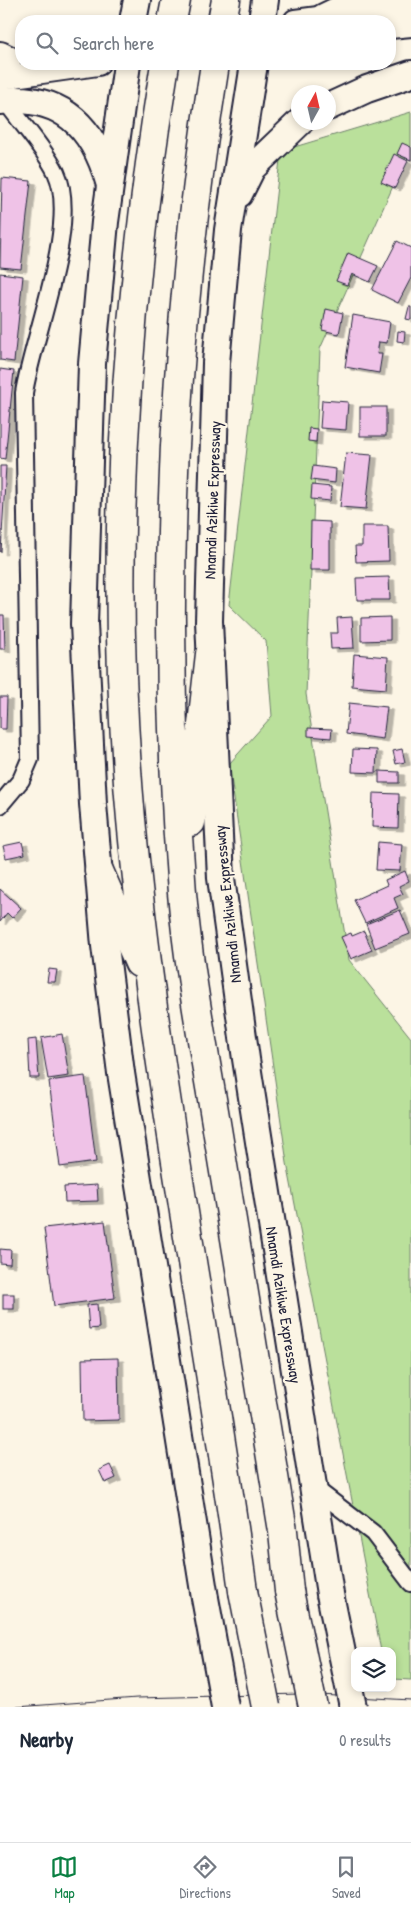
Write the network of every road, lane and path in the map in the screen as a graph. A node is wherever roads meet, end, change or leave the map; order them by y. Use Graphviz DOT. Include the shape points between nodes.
graph roads {
  1 [pos="176,0"];
  2 [pos="226,0"];
  3 [pos="265,0"];
  4 [pos="359,0"];
  5 [pos="411,6"];
  6 [pos="173,15"];
  7 [pos="223,15"];
  8 [pos="263,15"];
  9 [pos="328,15"];
  10 [pos="340,15"];
  11 [pos="411,25"];
  12 [pos="396,26"];
  13 [pos="37,70"];
  14 [pos="126,70"];
  15 [pos="164,70"];
  16 [pos="214,70"];
  17 [pos="253,70"];
  18 [pos="5,73"];
  19 [pos="411,74"];
  20 [pos="336,103"];
  21 [pos="292,130"];
  22 [pos="110,186"];
  23 [pos="231,210"];
  24 [pos="210,654"];
  25 [pos="0,804"];
  26 [pos="99,871"];
  27 [pos="182,896"];
  28 [pos="149,988"];
  29 [pos="313,1487"];
  30 [pos="411,1583"];
  31 [pos="225,1707"];
  32 [pos="266,1707"];
  33 [pos="313,1707"];
  34 [pos="353,1707"];
  1 -- 6 [label="highway"];
  2 -- 7 [label="highway"];
  3 -- 8 [label="highway"];
  4 -- 9 [label="highway"];
  5 -- 10 [label="main road"];
  11 -- 12 [label="main road"];
  13 -- 18 [label="main road"];
  14 -- 22 [label="highway"];
  15 -- 28 [label="highway" via="148,164 135,277 126,380 122,521 121,654 131,816"];
  16 -- 27 [label="highway" via="186,276 169,599"];
  17 -- 23 [label="highway, Nnamdi Azikiwe Expressway"];
  18 -- 22 [label="highway" via="31,101 57,107 70,115 90,136 103,160"];
  18 -- 25 [label="street" via="56,173 63,195 63,224 24,393 30,759 21,780"];
  19 -- 20 [label="highway"];
  21 -- 23 [label="highway" via="252,168"];
  22 -- 26 [label="highway" via="92,364 84,624"];
  23 -- 24 [label="highway, Nnamdi Azikiwe Expressway" via="216,363 210,526"];
  24 -- 27 [label="highway"];
  24 -- 29 [label="highway, Nnamdi Azikiwe Expressway" via="222,878 246,1058"];
  26 -- 28 [label="highway"];
  26 -- 31 [label="highway, bridge" via="121,1073"];
  27 -- 33 [label="highway, bridge" via="283,1531 289,1591"];
  28 -- 32 [label="highway, bridge" via="243,1592"];
  29 -- 30 [label="street" via="373,1533"];
  29 -- 34 [label="highway, Nnamdi Azikiwe Expressway, bridge"];
}
